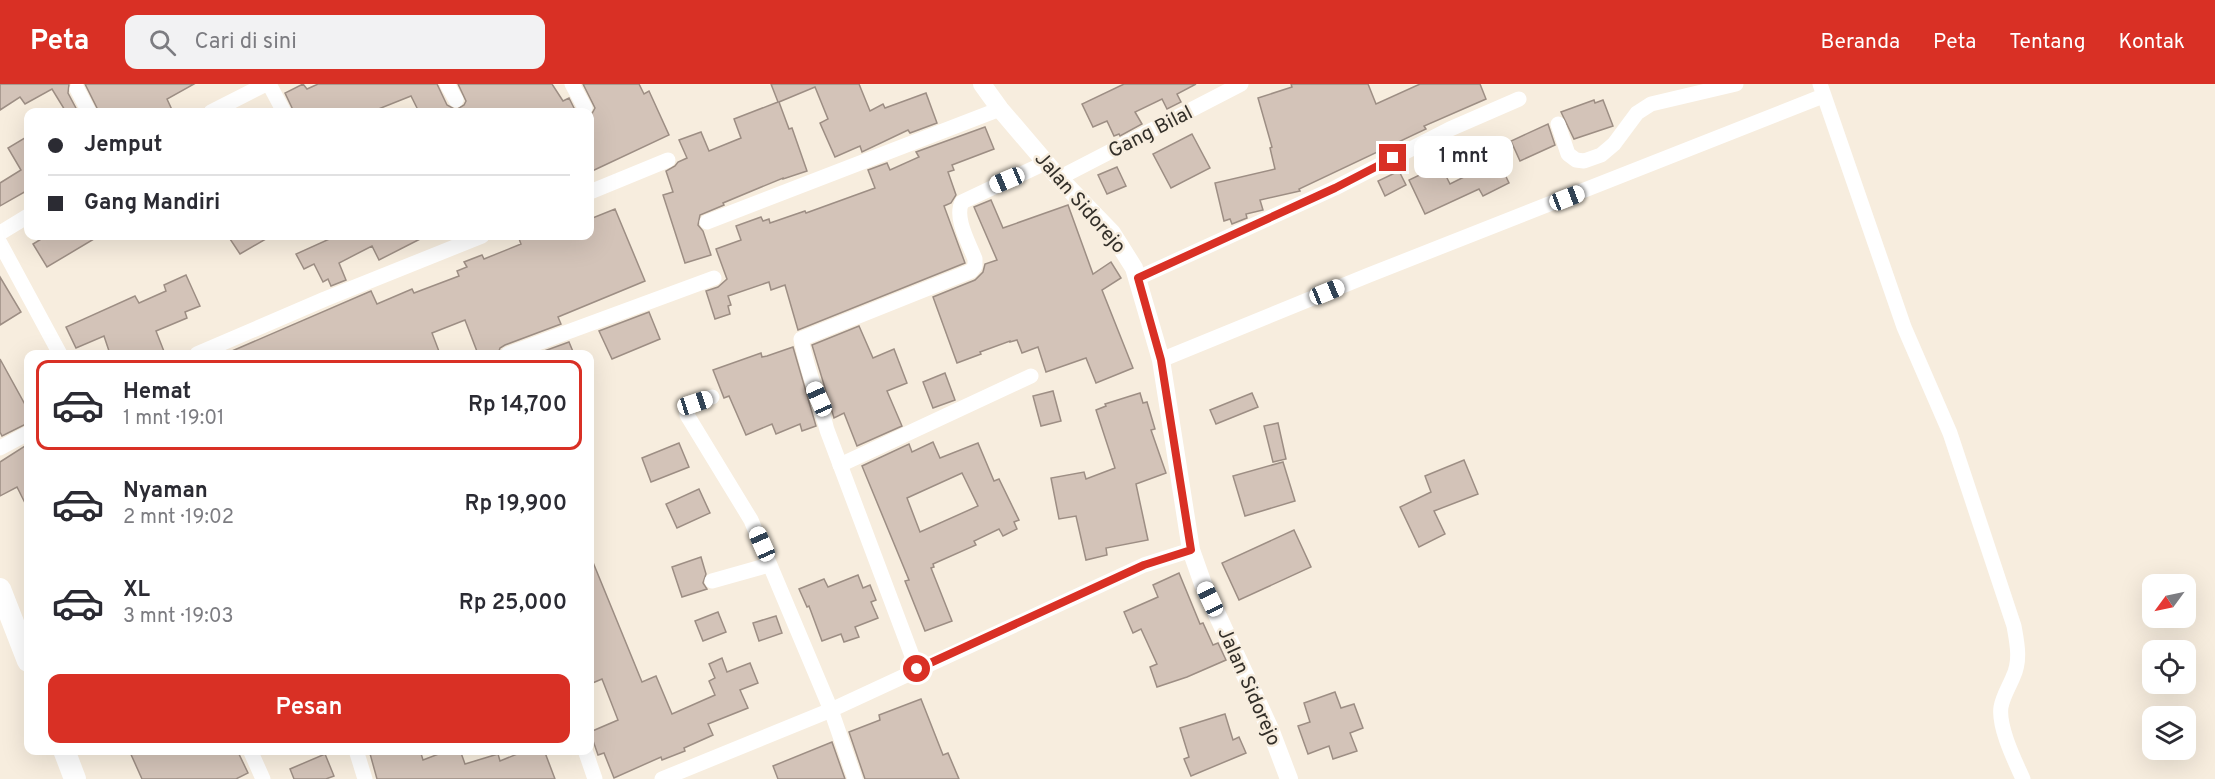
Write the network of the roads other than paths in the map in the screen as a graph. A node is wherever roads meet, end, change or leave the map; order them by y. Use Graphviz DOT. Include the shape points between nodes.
graph roads {
  1 [pos="268,84"];
  2 [pos="447,84"];
  3 [pos="572,84"];
  4 [pos="982,84"];
  5 [pos="1241,84"];
  6 [pos="1736,84"];
  7 [pos="76,89"];
  8 [pos="1822,90"];
  9 [pos="1519,99"];
  10 [pos="456,100"];
  11 [pos="87,108"];
  12 [pos="220,108"];
  13 [pos="283,108"];
  14 [pos="585,108"];
  15 [pos="1000,109"];
  16 [pos="1558,124"];
  17 [pos="668,160"];
  18 [pos="1047,162"];
  19 [pos="1059,178"];
  20 [pos="594,190"];
  21 [pos="24,218"];
  22 [pos="707,222"];
  23 [pos="0,233"];
  24 [pos="472,240"];
  25 [pos="0,243"];
  26 [pos="714,278"];
  27 [pos="1138,278"];
  28 [pos="58,350"];
  29 [pos="206,350"];
  30 [pos="519,350"];
  31 [pos="1161,360"];
  32 [pos="1031,376"];
  33 [pos="712,397"];
  34 [pos="24,435"];
  35 [pos="0,448"];
  36 [pos="840,465"];
  37 [pos="1191,550"];
  38 [pos="769,565"];
  39 [pos="712,581"];
  40 [pos="0,590"];
  41 [pos="24,651"];
  42 [pos="917,669"];
  43 [pos="831,710"];
  44 [pos="66,755"];
  45 [pos="252,755"];
  46 [pos="358,755"];
  47 [pos="587,755"];
  48 [pos="75,779"];
  49 [pos="263,779"];
  50 [pos="365,779"];
  51 [pos="595,779"];
  52 [pos="662,779"];
  53 [pos="855,779"];
  54 [pos="1289,779"];
  55 [pos="2023,779"];
  1 -- 12 [label="street"];
  1 -- 13 [label="street"];
  2 -- 10 [label="street"];
  3 -- 14 [label="street"];
  4 -- 15 [label="street, Jalan Sidorejo"];
  5 -- 19 [label="street, Gang Bilal"];
  6 -- 16 [label="street" via="1651,104 1637,113 1614,144 1601,155 1584,161 1568,154"];
  7 -- 11 [label="street"];
  8 -- 31 [label="street"];
  8 -- 55 [label="street" via="1905,327 1950,433 2014,626 2019,651 2001,710 2007,744"];
  9 -- 27 [label="street"];
  15 -- 18 [label="street, Jalan Sidorejo"];
  15 -- 22 [label="street"];
  17 -- 20 [label="street"];
  18 -- 19 [label="street, Jalan Sidorejo"];
  18 -- 36 [label="street" via="962,202 960,217 975,259 971,271 801,339 804,359"];
  19 -- 27 [label="street, Jalan Sidorejo" via="1112,233"];
  21 -- 23 [label="street"];
  24 -- 29 [label="street"];
  25 -- 28 [label="street"];
  26 -- 30 [label="street"];
  27 -- 31 [label="street, Jalan Sidorejo"];
  31 -- 37 [label="street, Jalan Sidorejo"];
  32 -- 36 [label="street"];
  33 -- 38 [label="street" via="686,408 687,415 751,520"];
  34 -- 35 [label="street"];
  36 -- 42 [label="street"];
  37 -- 42 [label="street" via="1144,565"];
  37 -- 54 [label="street, Jalan Sidorejo"];
  38 -- 39 [label="street"];
  38 -- 43 [label="street"];
  40 -- 41 [label="main road"];
  42 -- 43 [label="street"];
  43 -- 52 [label="street"];
  43 -- 53 [label="street"];
  44 -- 48 [label="main road"];
  45 -- 49 [label="street"];
  46 -- 50 [label="street"];
  47 -- 51 [label="street"];
}
